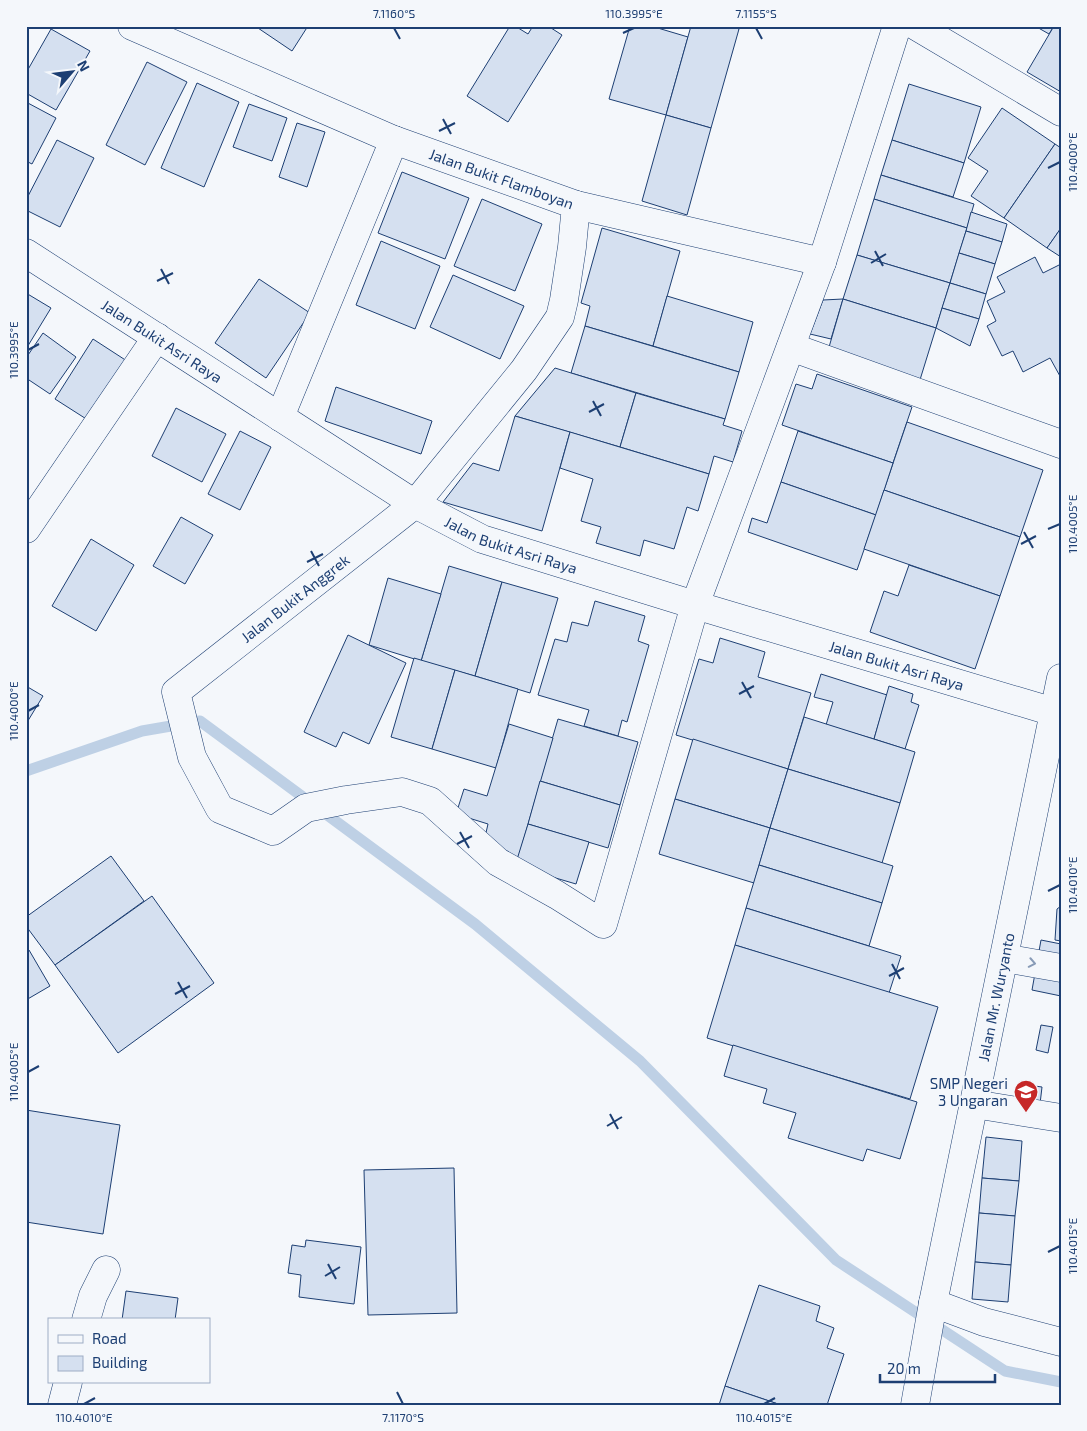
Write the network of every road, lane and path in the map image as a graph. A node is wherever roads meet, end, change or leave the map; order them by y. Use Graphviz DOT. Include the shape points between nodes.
graph roads {
  1 [pos="132,26"];
  2 [pos="897,26"];
  3 [pos="916,26"];
  4 [pos="1061,112"];
  5 [pos="394,140"];
  6 [pos="576,205"];
  7 [pos="26,253"];
  8 [pos="822,262"];
  9 [pos="157,337"];
  10 [pos="791,347"];
  11 [pos="280,417"];
  12 [pos="1061,444"];
  13 [pos="415,504"];
  14 [pos="26,529"];
  15 [pos="695,605"];
  16 [pos="1061,678"];
  17 [pos="1054,712"];
  18 [pos="1053,751"];
  19 [pos="1004,958"];
  20 [pos="1061,968"];
  21 [pos="974,1104"];
  22 [pos="1061,1118"];
  23 [pos="106,1270"];
  24 [pos="933,1303"];
  25 [pos="87,1318"];
  26 [pos="1061,1342"];
  27 [pos="67,1384"];
  28 [pos="915,1401"];
  29 [pos="62,1405"];
  1 -- 5 [label="street, Jalan Bukit Flamboyan"];
  2 -- 8 [label="street"];
  3 -- 4 [label="street"];
  5 -- 6 [label="street, Jalan Bukit Flamboyan"];
  5 -- 11 [label="street"];
  6 -- 8 [label="street"];
  6 -- 13 [label="street, Jalan Bukit Flamboyan" via="560,317 524,370"];
  7 -- 9 [label="street, Jalan Bukit Asri Raya"];
  8 -- 10 [label="street"];
  9 -- 11 [label="street, Jalan Bukit Asri Raya"];
  9 -- 14 [label="street"];
  10 -- 12 [label="street"];
  10 -- 15 [label="street"];
  11 -- 13 [label="street, Jalan Bukit Asri Raya"];
  13 -- 15 [label="street, Jalan Bukit Asri Raya" via="482,539"];
  13 -- 15 [label="street, Jalan Bukit Anggrek" via="176,692 192,757 220,809 273,830 306,808 402,792 430,801 498,862 603,924"];
  15 -- 17 [label="street, Jalan Bukit Asri Raya"];
  16 -- 17 [label="street, Jalan Mr. Wuryanto"];
  17 -- 18 [label="street, Jalan Mr. Wuryanto"];
  18 -- 19 [label="street, Jalan Mr. Wuryanto"];
  19 -- 20 [label="street, one-way"];
  19 -- 21 [label="street, Jalan Mr. Wuryanto"];
  21 -- 22 [label="street"];
  21 -- 24 [label="street, Jalan Mr. Wuryanto"];
  23 -- 25 [label="street"];
  24 -- 26 [label="street" via="984,1322"];
  24 -- 28 [label="street, Jalan Mr. Wuryanto"];
  27 -- 29 [label="street"];
}
